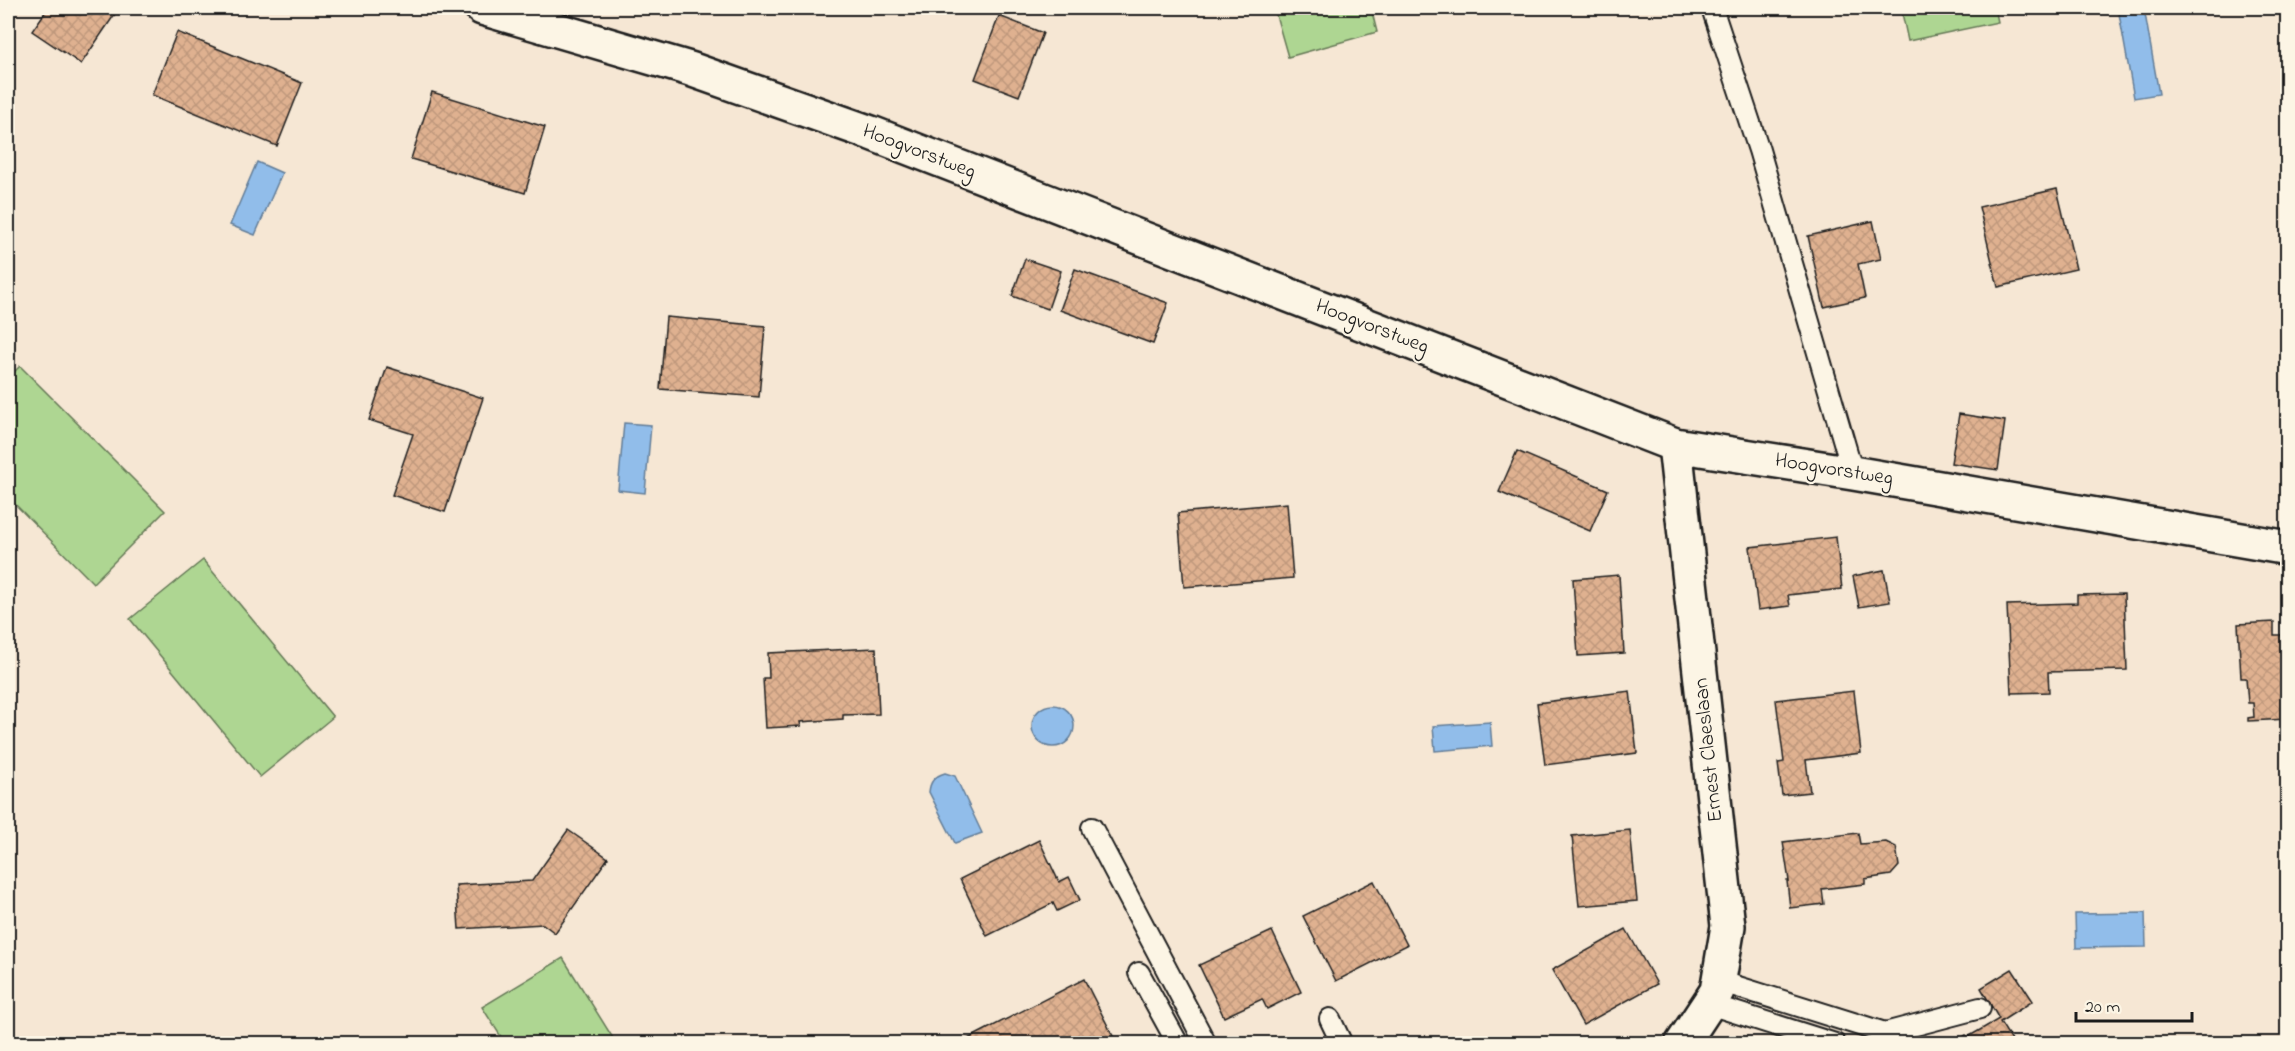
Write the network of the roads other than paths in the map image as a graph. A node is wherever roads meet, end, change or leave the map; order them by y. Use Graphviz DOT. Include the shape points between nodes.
graph roads {
  1 [pos="482,8"];
  2 [pos="1712,8"];
  3 [pos="1675,445"];
  4 [pos="1853,472"];
  5 [pos="2288,548"];
  6 [pos="1092,828"];
  7 [pos="1139,973"];
  8 [pos="1714,992"];
  9 [pos="1980,1008"];
  10 [pos="1330,1019"];
  11 [pos="1178,1044"];
  12 [pos="1206,1044"];
  13 [pos="1342,1044"];
  14 [pos="1682,1044"];
  15 [pos="1835,1044"];
  1 -- 3 [label="street, Hoogvorstweg" via="690,69 870,133"];
  2 -- 4 [label="lane" via="1759,150"];
  3 -- 4 [label="street, Hoogvorstweg"];
  3 -- 8 [label="street, Ernest Claeslaan" via="1728,926"];
  4 -- 5 [label="street, Hoogvorstweg"];
  6 -- 12 [label="lane"];
  7 -- 11 [label="lane"];
  8 -- 9 [label="lane" via="1885,1033"];
  8 -- 14 [label="street, Ernest Claeslaan"];
  8 -- 15 [label="lane"];
  10 -- 13 [label="lane"];
}
